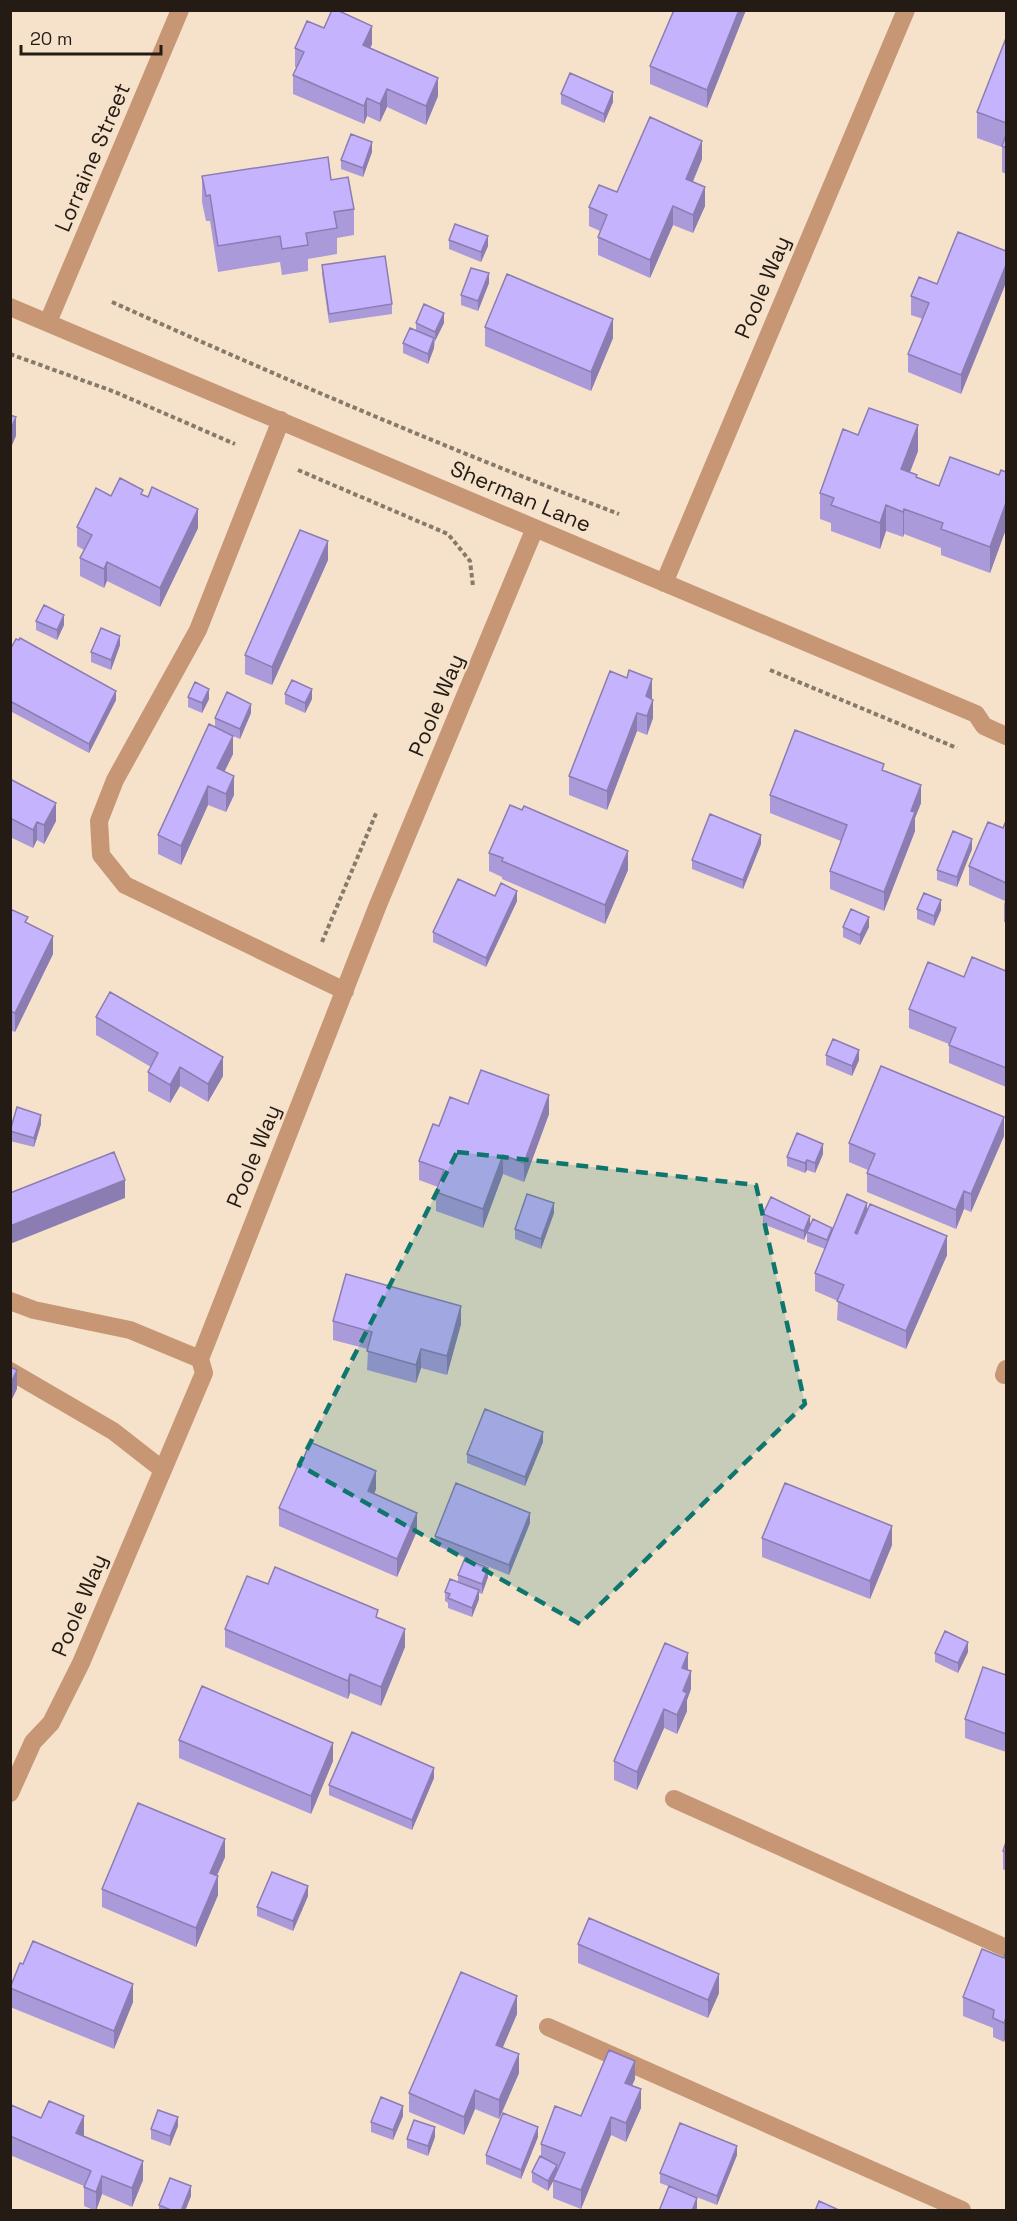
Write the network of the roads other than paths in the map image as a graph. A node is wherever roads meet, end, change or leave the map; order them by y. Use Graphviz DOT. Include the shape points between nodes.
graph roads {
  1 [pos="180,10"];
  2 [pos="906,10"];
  3 [pos="10,307"];
  4 [pos="48,322"];
  5 [pos="281,420"];
  6 [pos="535,528"];
  7 [pos="664,583"];
  8 [pos="1006,736"];
  9 [pos="345,991"];
  10 [pos="10,1301"];
  11 [pos="200,1359"];
  12 [pos="10,1371"];
  13 [pos="163,1470"];
  14 [pos="10,1793"];
  15 [pos="674,1799"];
  16 [pos="1006,1948"];
  17 [pos="548,2027"];
  18 [pos="962,2211"];
  1 -- 4 [label="street, Lorraine Street"];
  2 -- 7 [label="street, Poole Way"];
  3 -- 4 [label="street, Sherman Lane"];
  4 -- 5 [label="street, Sherman Lane"];
  5 -- 6 [label="street, Sherman Lane"];
  5 -- 9 [label="street" via="198,630 115,780 99,821 100,855 125,885"];
  6 -- 7 [label="street, Sherman Lane"];
  6 -- 9 [label="street, Poole Way"];
  7 -- 8 [label="street, Sherman Lane" via="976,714 984,726"];
  9 -- 11 [label="street, Poole Way"];
  10 -- 11 [label="street" via="34,1310 129,1330"];
  11 -- 13 [label="street, Poole Way" via="204,1373"];
  12 -- 13 [label="street" via="113,1431"];
  13 -- 14 [label="street, Poole Way" via="81,1663 51,1723 33,1742"];
  15 -- 16 [label="street"];
  17 -- 18 [label="street"];
}
